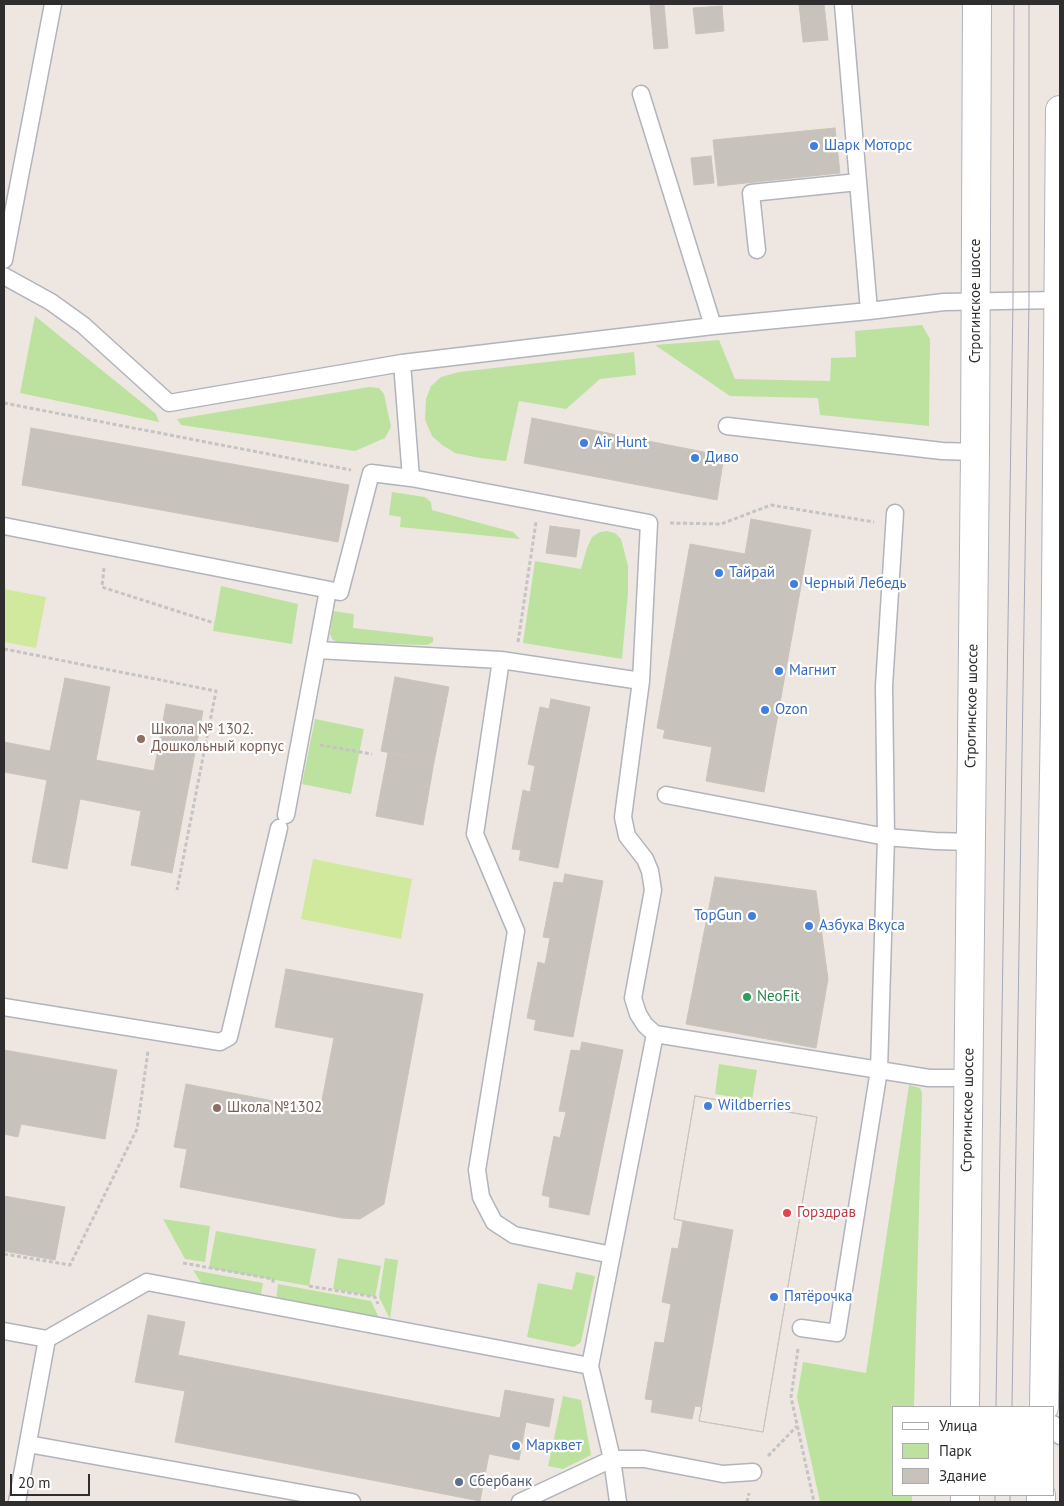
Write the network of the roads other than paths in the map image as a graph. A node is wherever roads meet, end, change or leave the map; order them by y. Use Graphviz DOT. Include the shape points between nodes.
graph roads {
  1 [pos="53,4"];
  2 [pos="843,4"];
  3 [pos="977,4"];
  4 [pos="641,94"];
  5 [pos="1060,110"];
  6 [pos="858,182"];
  7 [pos="757,250"];
  8 [pos="4,260"];
  9 [pos="4,276"];
  10 [pos="976,300"];
  11 [pos="1058,300"];
  12 [pos="869,311"];
  13 [pos="713,326"];
  14 [pos="402,363"];
  15 [pos="727,426"];
  16 [pos="975,452"];
  17 [pos="411,478"];
  18 [pos="895,520"];
  19 [pos="4,526"];
  20 [pos="328,590"];
  21 [pos="317,650"];
  22 [pos="508,662"];
  23 [pos="641,681"];
  24 [pos="1057,794"];
  25 [pos="666,795"];
  26 [pos="886,837"];
  27 [pos="971,842"];
  28 [pos="4,1007"];
  29 [pos="655,1034"];
  30 [pos="879,1070"];
  31 [pos="968,1078"];
  32 [pos="612,1255"];
  33 [pos="800,1328"];
  34 [pos="4,1330"];
  35 [pos="47,1339"];
  36 [pos="590,1366"];
  37 [pos="965,1406"];
  38 [pos="1044,1406"];
  39 [pos="28,1444"];
  40 [pos="612,1460"];
  41 [pos="753,1472"];
  42 [pos="17,1502"];
  43 [pos="352,1502"];
  44 [pos="520,1502"];
  45 [pos="618,1502"];
  1 -- 8 [label="lane"];
  2 -- 6 [label="lane"];
  3 -- 10 [label="main road, Строгинское шоссе"];
  4 -- 13 [label="lane"];
  5 -- 11 [label="main road"];
  6 -- 7 [label="lane" via="751,193"];
  6 -- 12 [label="lane"];
  9 -- 14 [label="lane" via="51,302 83,325 169,404"];
  10 -- 11 [label="lane"];
  10 -- 12 [label="lane"];
  10 -- 16 [label="main road, Строгинское шоссе"];
  11 -- 24 [label="main road"];
  12 -- 13 [label="lane"];
  13 -- 14 [label="lane"];
  14 -- 17 [label="lane"];
  15 -- 16 [label="lane"];
  16 -- 27 [label="main road, Строгинское шоссе"];
  17 -- 20 [label="lane" via="371,473 340,592"];
  17 -- 23 [label="lane" via="650,523"];
  18 -- 26 [label="lane" via="884,686"];
  19 -- 20 [label="lane"];
  20 -- 21 [label="lane"];
  21 -- 22 [label="lane"];
  21 -- 28 [label="lane" via="282,821 229,1037 220,1042"];
  22 -- 23 [label="lane"];
  22 -- 32 [label="lane" via="475,834 516,930 477,1170 481,1197 494,1222 514,1235"];
  23 -- 29 [label="lane" via="623,817 627,836 650,871 653,890 633,998 638,1014"];
  24 -- 38 [label="main road"];
  25 -- 26 [label="lane"];
  26 -- 27 [label="lane"];
  26 -- 30 [label="lane"];
  27 -- 31 [label="main road, Строгинское шоссе"];
  29 -- 30 [label="lane"];
  29 -- 32 [label="lane"];
  30 -- 31 [label="lane" via="929,1078"];
  30 -- 33 [label="lane" via="837,1333"];
  31 -- 37 [label="main road, Строгинское шоссе"];
  32 -- 36 [label="lane"];
  34 -- 35 [label="lane"];
  35 -- 36 [label="lane" via="147,1282"];
  35 -- 39 [label="lane"];
  36 -- 40 [label="lane"];
  39 -- 42 [label="lane"];
  39 -- 43 [label="lane"];
  40 -- 41 [label="lane" via="644,1459 723,1474"];
  40 -- 44 [label="lane"];
  40 -- 45 [label="lane"];
}
